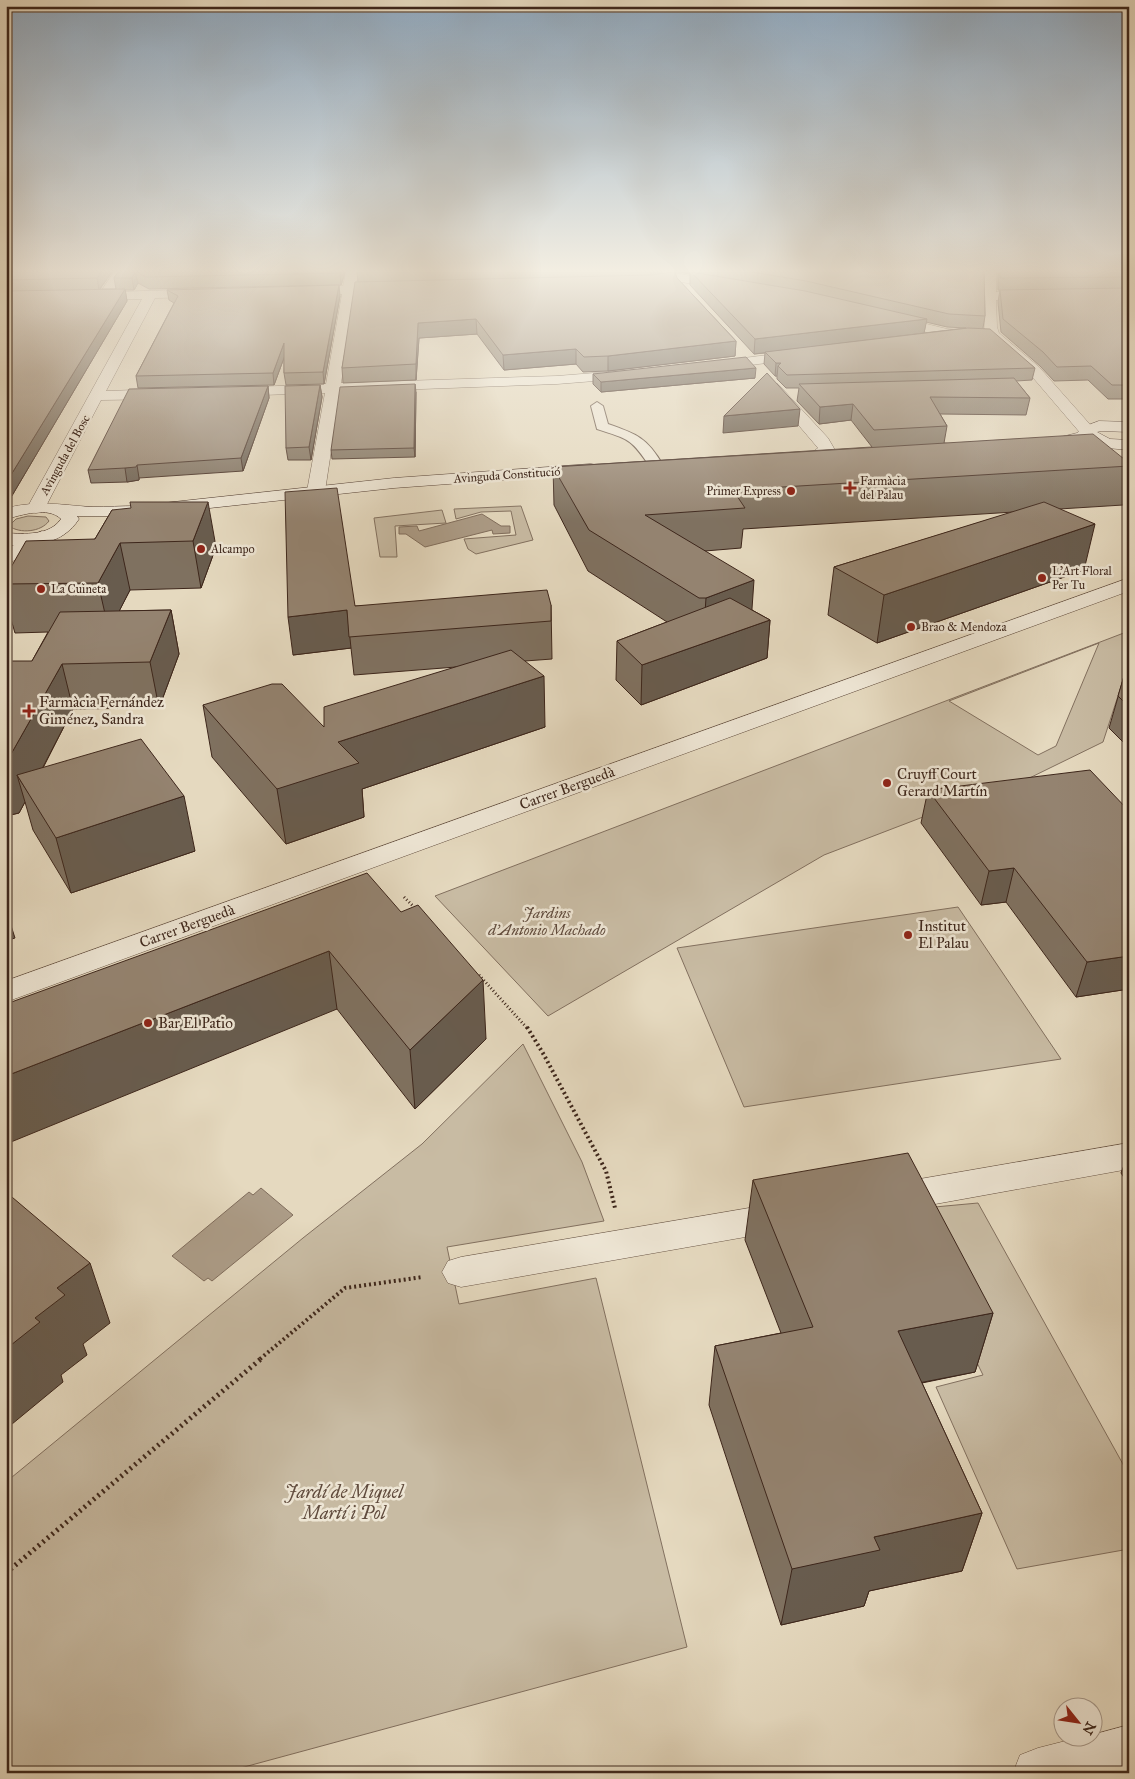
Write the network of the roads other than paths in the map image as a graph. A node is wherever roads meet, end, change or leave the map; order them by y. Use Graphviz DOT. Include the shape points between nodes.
graph roads {
  1 [pos="119,355"];
  2 [pos="338,355"];
  3 [pos="746,355"];
  4 [pos="797,355"];
  5 [pos="1016,355"];
  6 [pos="751,361"];
  7 [pos="694,368"];
  8 [pos="650,373"];
  9 [pos="1030,386"];
  10 [pos="1048,386"];
  11 [pos="333,390"];
  12 [pos="215,393"];
  13 [pos="176,394"];
  14 [pos="797,394"];
  15 [pos="780,395"];
  16 [pos="98,396"];
  17 [pos="597,406"];
  18 [pos="1072,416"];
  19 [pos="1120,425"];
  20 [pos="1088,432"];
  21 [pos="1059,442"];
  22 [pos="1040,444"];
  23 [pos="1116,444"];
  24 [pos="1129,451"];
  25 [pos="842,455"];
  26 [pos="815,456"];
  27 [pos="795,457"];
  28 [pos="676,464"];
  29 [pos="656,465"];
  30 [pos="637,466"];
  31 [pos="610,468"];
  32 [pos="316,491"];
  33 [pos="36,508"];
  34 [pos="55,509"];
  35 [pos="136,512"];
  36 [pos="6,514"];
  37 [pos="48,535"];
  38 [pos="6,539"];
  39 [pos="6,557"];
  40 [pos="1129,584"];
  41 [pos="6,992"];
  42 [pos="1129,1156"];
  43 [pos="859,1204"];
  44 [pos="820,1210"];
  45 [pos="461,1272"];
  46 [pos="1129,1750"];
  47 [pos="1038,1773"];
  1 -- 16 [label="street, Avinguda del Bosc"];
  2 -- 11 [label="street"];
  3 -- 6 [label="street"];
  4 -- 6 [label="street"];
  5 -- 10 [label="street"];
  6 -- 7 [label="street"];
  6 -- 15 [label="street"];
  8 -- 11 [label="street"];
  9 -- 10 [label="street"];
  10 -- 18 [label="street"];
  11 -- 12 [label="street"];
  11 -- 32 [label="street"];
  13 -- 16 [label="street"];
  14 -- 15 [label="street"];
  15 -- 26 [label="street" via="822,441 826,450"];
  16 -- 33 [label="street, Avinguda del Bosc"];
  17 -- 29 [label="lane" via="602,426 642,441"];
  18 -- 19 [label="street" via="1086,422"];
  18 -- 20 [label="street"];
  19 -- 20 [label="street" via="1093,427"];
  20 -- 21 [label="street" via="1082,437"];
  20 -- 23 [label="street" via="1094,438"];
  21 -- 22 [label="street"];
  21 -- 23 [label="street"];
  23 -- 24 [label="street"];
  25 -- 26 [label="street"];
  26 -- 27 [label="street"];
  28 -- 29 [label="street"];
  29 -- 30 [label="street"];
  31 -- 32 [label="street, Avinguda Constitució"];
  32 -- 35 [label="street, Avinguda Constitució"];
  33 -- 34 [label="street, Avinguda Constitució"];
  33 -- 36 [label="street, Avinguda Constitució"];
  34 -- 35 [label="street, Avinguda Constitució"];
  34 -- 37 [label="street" via="63,511 70,519 63,529"];
  35 -- 37 [label="street, Avinguda Constitució"];
  37 -- 38 [label="street"];
  37 -- 39 [label="street"];
  40 -- 41 [label="street, Carrer Berguedà"];
  42 -- 43 [label="street"];
  44 -- 45 [label="street"];
  46 -- 47 [label="street"];
}
